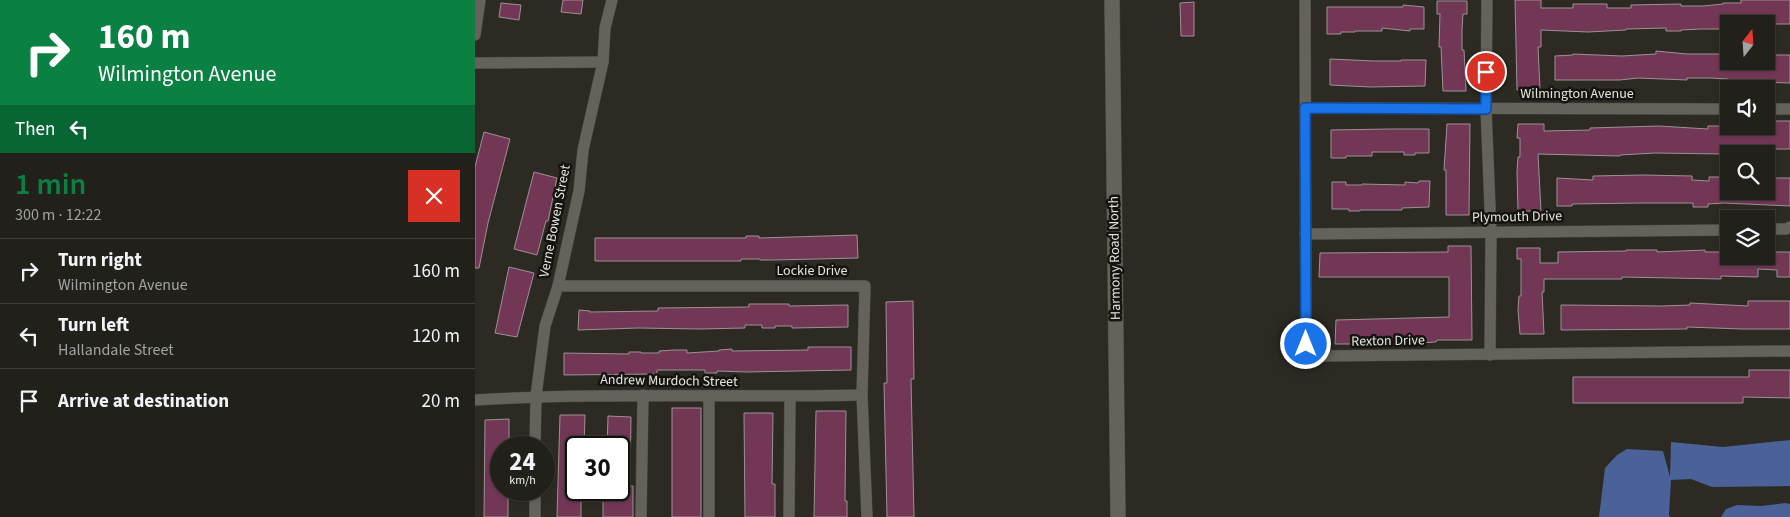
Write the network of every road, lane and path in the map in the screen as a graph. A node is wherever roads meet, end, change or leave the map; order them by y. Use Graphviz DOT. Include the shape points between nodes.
graph roads {
  1 [pos="480,0"];
  2 [pos="612,0"];
  3 [pos="1112,0"];
  4 [pos="1305,0"];
  5 [pos="1487,0"];
  6 [pos="475,35"];
  7 [pos="603,62"];
  8 [pos="475,63"];
  9 [pos="1305,108"];
  10 [pos="1486,109"];
  11 [pos="1720,109"];
  12 [pos="1775,109"];
  13 [pos="1790,109"];
  14 [pos="1790,227"];
  15 [pos="1775,229"];
  16 [pos="1720,230"];
  17 [pos="1491,232"];
  18 [pos="1305,234"];
  19 [pos="559,286"];
  20 [pos="1790,351"];
  21 [pos="1490,355"];
  22 [pos="643,394"];
  23 [pos="862,395"];
  24 [pos="536,396"];
  25 [pos="709,397"];
  26 [pos="790,397"];
  27 [pos="475,400"];
  28 [pos="535,436"];
  29 [pos="535,501"];
  30 [pos="535,517"];
  31 [pos="641,517"];
  32 [pos="709,517"];
  33 [pos="789,517"];
  34 [pos="867,517"];
  35 [pos="1117,517"];
  1 -- 6 [label="street"];
  2 -- 7 [label="street, Verne Bowen Street" via="605,28"];
  3 -- 35 [label="main road, Harmony Road North"];
  4 -- 9 [label="street, Rexton Drive"];
  5 -- 10 [label="street"];
  7 -- 8 [label="street"];
  7 -- 19 [label="street, Verne Bowen Street" via="583,150 579,191"];
  9 -- 10 [label="street, Wilmington Avenue"];
  9 -- 18 [label="street, Rexton Drive"];
  10 -- 11 [label="street, Wilmington Avenue"];
  10 -- 17 [label="street"];
  12 -- 13 [label="street"];
  14 -- 15 [label="street"];
  16 -- 17 [label="street, Plymouth Drive"];
  17 -- 18 [label="street, Plymouth Drive"];
  17 -- 21 [label="street"];
  18 -- 21 [label="street, Rexton Drive" via="1306,344 1313,353 1323,356"];
  19 -- 23 [label="street, Lockie Drive" via="865,286"];
  19 -- 24 [label="street, Verne Bowen Street" via="545,326"];
  20 -- 21 [label="street, Rexton Drive"];
  22 -- 24 [label="street, Andrew Murdoch Street"];
  22 -- 25 [label="street, Andrew Murdoch Street"];
  22 -- 31 [label="street"];
  23 -- 26 [label="street, Andrew Murdoch Street"];
  23 -- 34 [label="street, Lockie Drive"];
  24 -- 27 [label="street, Andrew Murdoch Street"];
  24 -- 28 [label="street, Verne Bowen Street"];
  25 -- 26 [label="street, Andrew Murdoch Street"];
  25 -- 32 [label="street"];
  26 -- 33 [label="street"];
  29 -- 30 [label="street"];
}
